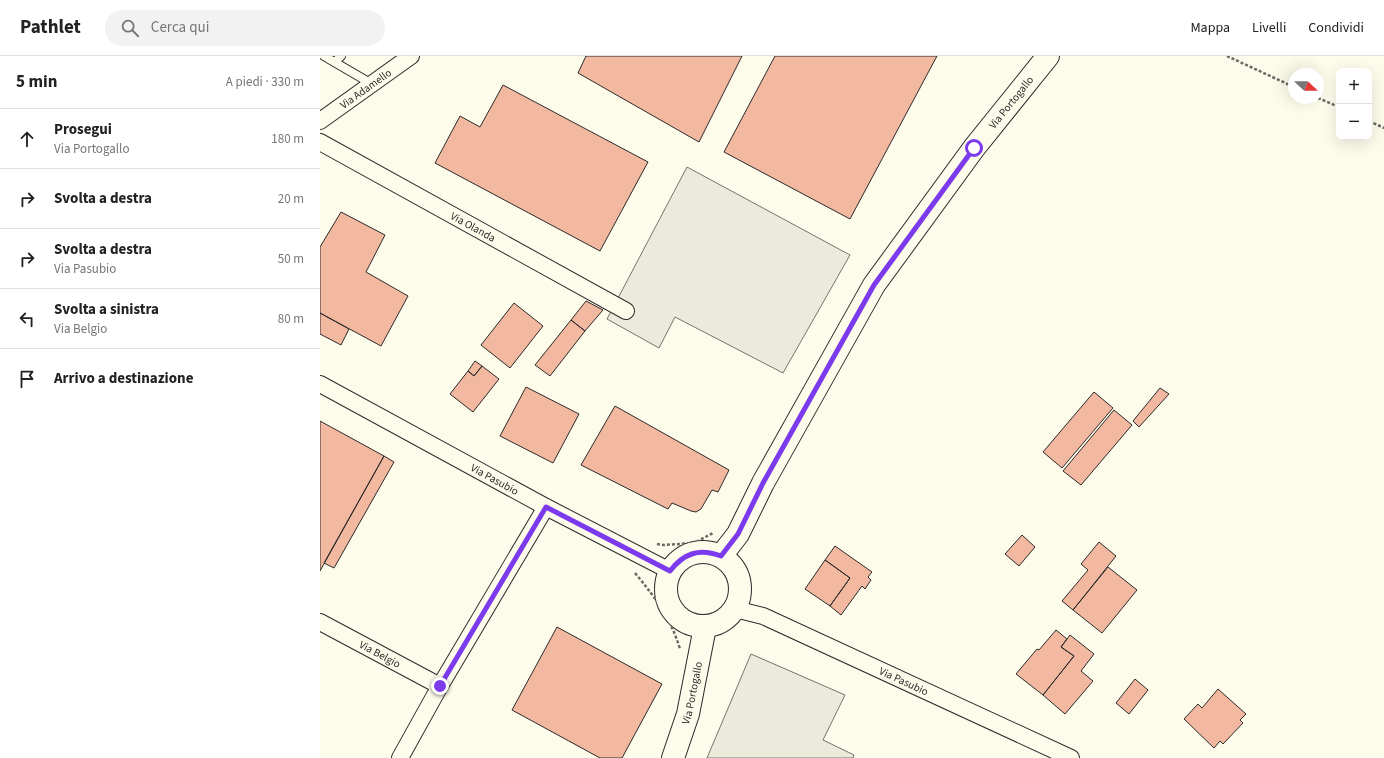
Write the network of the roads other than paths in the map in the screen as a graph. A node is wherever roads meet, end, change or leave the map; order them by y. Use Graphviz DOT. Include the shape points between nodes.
graph roads {
  1 [pos="324,56"];
  2 [pos="411,56"];
  3 [pos="1048,56"];
  4 [pos="338,59"];
  5 [pos="372,84"];
  6 [pos="320,121"];
  7 [pos="320,142"];
  8 [pos="626,311"];
  9 [pos="320,384"];
  10 [pos="546,507"];
  11 [pos="721,556"];
  12 [pos="670,571"];
  13 [pos="735,609"];
  14 [pos="320,622"];
  15 [pos="705,627"];
  16 [pos="440,686"];
  17 [pos="400,758"];
  18 [pos="672,758"];
  19 [pos="1071,758"];
  1 -- 4 [label="lane"];
  2 -- 5 [label="street, Via Adamello"];
  3 -- 11 [label="main road, Via Portogallo" via="974,148 874,285 763,483 738,534"];
  4 -- 5 [label="lane"];
  5 -- 6 [label="street, Via Adamello"];
  7 -- 8 [label="street, Via Olanda"];
  9 -- 10 [label="street, Via Pasubio"];
  10 -- 12 [label="street, Via Pasubio"];
  10 -- 16 [label="street"];
  11 -- 12 [label="main road" via="710,552 698,552 677,562"];
  11 -- 13 [label="main road" via="737,574 740,598"];
  12 -- 15 [label="main road" via="666,593 675,614 694,626"];
  13 -- 15 [label="main road" via="717,624"];
  13 -- 19 [label="street, Via Pasubio" via="763,616"];
  14 -- 16 [label="street, Via Belgio"];
  15 -- 18 [label="main road, Via Portogallo" via="688,714"];
  16 -- 17 [label="street"];
}
